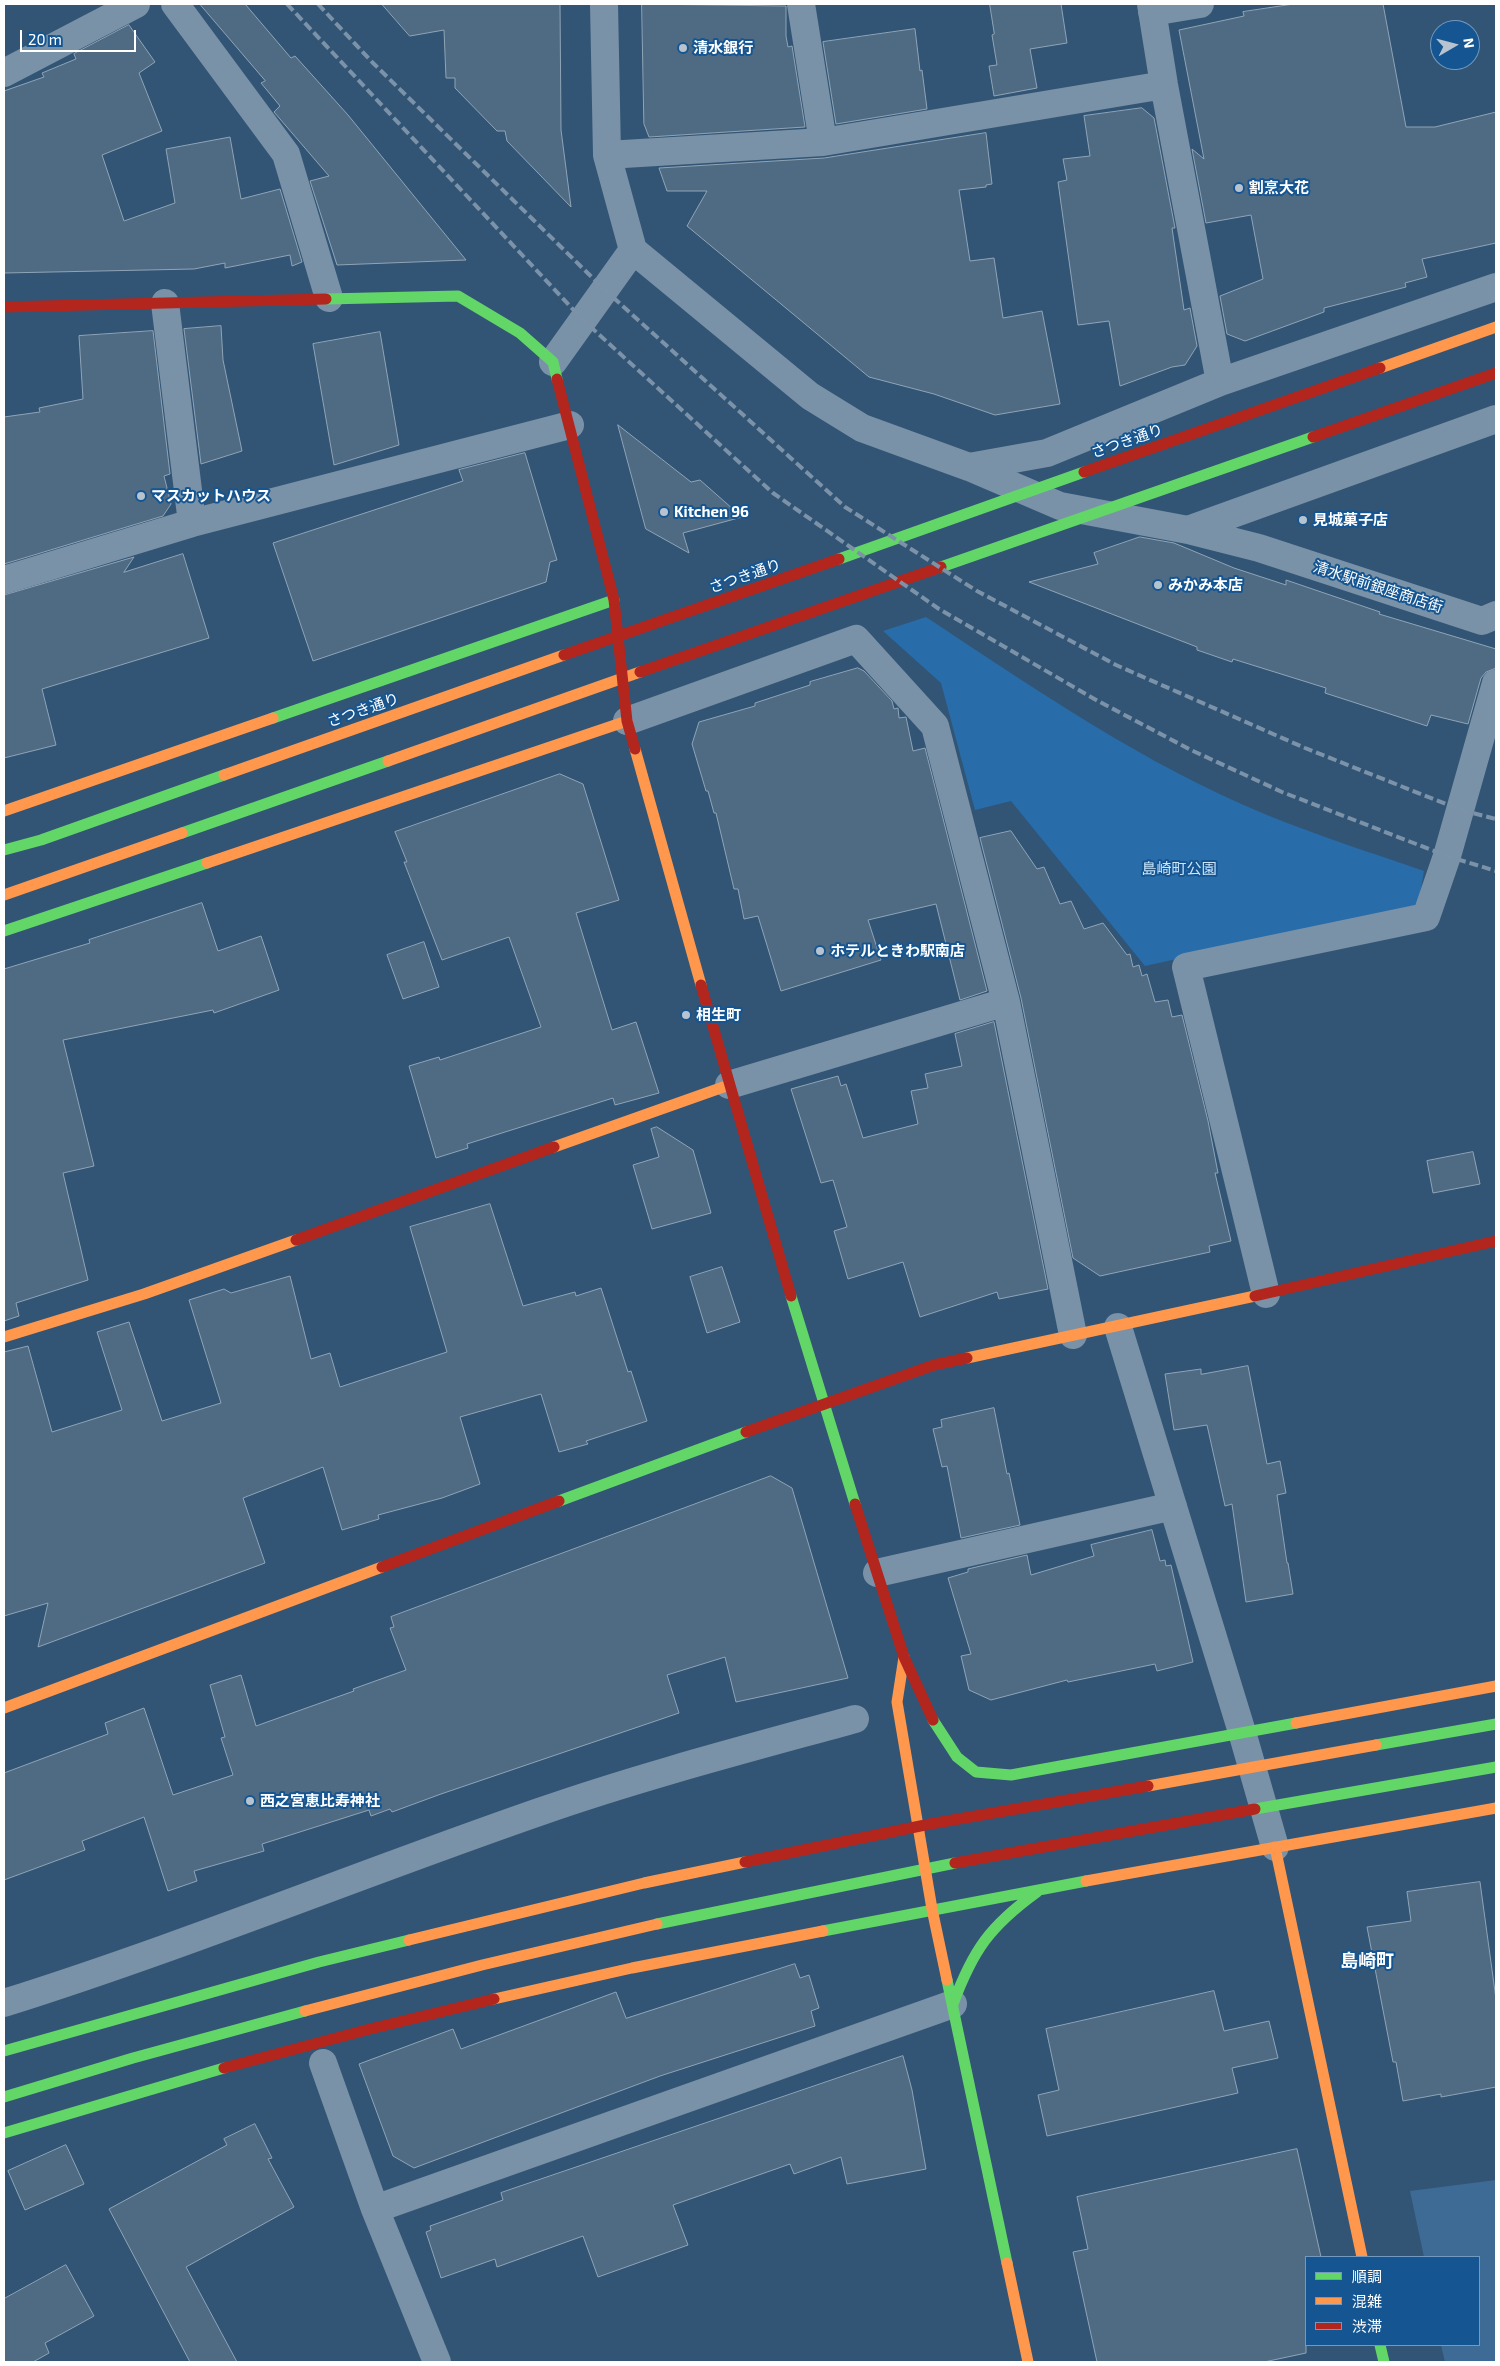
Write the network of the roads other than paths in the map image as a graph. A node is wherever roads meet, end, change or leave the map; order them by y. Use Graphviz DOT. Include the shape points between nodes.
graph roads {
  1 [pos="136,4"];
  2 [pos="175,4"];
  3 [pos="604,4"];
  4 [pos="801,4"];
  5 [pos="1200,4"];
  6 [pos="1152,8"];
  7 [pos="4,73"];
  8 [pos="1164,84"];
  9 [pos="823,142"];
  10 [pos="607,155"];
  11 [pos="633,250"];
  12 [pos="1496,287"];
  13 [pos="329,298"];
  14 [pos="165,303"];
  15 [pos="4,307"];
  16 [pos="1496,327"];
  17 [pos="553,362"];
  18 [pos="1496,374"];
  19 [pos="1220,382"];
  20 [pos="1496,419"];
  21 [pos="570,425"];
  22 [pos="969,467"];
  23 [pos="192,523"];
  24 [pos="1188,530"];
  25 [pos="4,580"];
  26 [pos="614,600"];
  27 [pos="1491,622"];
  28 [pos="1496,683"];
  29 [pos="627,721"];
  30 [pos="4,811"];
  31 [pos="4,850"];
  32 [pos="4,895"];
  33 [pos="4,931"];
  34 [pos="1006,1002"];
  35 [pos="729,1085"];
  36 [pos="1496,1241"];
  37 [pos="1266,1294"];
  38 [pos="1118,1327"];
  39 [pos="1073,1335"];
  40 [pos="4,1336"];
  41 [pos="823,1403"];
  42 [pos="1173,1506"];
  43 [pos="877,1573"];
  44 [pos="904,1657"];
  45 [pos="1496,1686"];
  46 [pos="4,1708"];
  47 [pos="855,1719"];
  48 [pos="1496,1724"];
  49 [pos="1242,1732"];
  50 [pos="1496,1767"];
  51 [pos="1496,1808"];
  52 [pos="1275,1847"];
  53 [pos="1042,1889"];
  54 [pos="932,1908"];
  55 [pos="4,2003"];
  56 [pos="953,2004"];
  57 [pos="4,2051"];
  58 [pos="323,2063"];
  59 [pos="4,2097"];
  60 [pos="4,2133"];
  61 [pos="375,2209"];
  62 [pos="1362,2256"];
  63 [pos="1380,2346"];
  64 [pos="437,2362"];
  65 [pos="1028,2362"];
  66 [pos="1384,2362"];
  1 -- 7 [label="street"];
  2 -- 13 [label="street" via="286,154"];
  3 -- 10 [label="street"];
  4 -- 9 [label="street"];
  5 -- 6 [label="street"];
  6 -- 8 [label="street"];
  8 -- 9 [label="street"];
  8 -- 19 [label="street"];
  9 -- 10 [label="street"];
  10 -- 11 [label="street"];
  11 -- 17 [label="street"];
  11 -- 22 [label="street, 清水駅前銀座商店街" via="810,396 862,428"];
  12 -- 19 [label="street"];
  13 -- 14 [label="main road"];
  13 -- 17 [label="main road" via="458,296 520,333"];
  14 -- 15 [label="main road"];
  14 -- 23 [label="street"];
  16 -- 31 [label="main road, さつき通り" via="41,840"];
  17 -- 21 [label="main road"];
  18 -- 32 [label="main road"];
  19 -- 22 [label="street" via="1047,453"];
  20 -- 24 [label="street"];
  21 -- 23 [label="street"];
  21 -- 26 [label="main road"];
  22 -- 24 [label="street, 清水駅前銀座商店街" via="1060,506"];
  23 -- 25 [label="street"];
  24 -- 27 [label="street, 清水駅前銀座商店街" via="1258,548"];
  26 -- 29 [label="main road"];
  26 -- 30 [label="main road"];
  28 -- 37 [label="street" via="1447,856 1426,917 1186,967"];
  29 -- 33 [label="main road"];
  29 -- 34 [label="street" via="856,639 935,726"];
  29 -- 35 [label="main road"];
  34 -- 35 [label="street"];
  34 -- 39 [label="street"];
  35 -- 40 [label="main road" via="144,1294"];
  35 -- 41 [label="main road"];
  36 -- 37 [label="main road"];
  37 -- 38 [label="main road"];
  38 -- 39 [label="main road"];
  38 -- 42 [label="street"];
  39 -- 41 [label="main road" via="934,1365"];
  41 -- 43 [label="main road"];
  41 -- 46 [label="main road"];
  42 -- 43 [label="street"];
  42 -- 49 [label="street"];
  43 -- 44 [label="main road"];
  44 -- 49 [label="main road" via="939,1729 957,1757 976,1772 1011,1775"];
  44 -- 54 [label="main road" via="897,1702"];
  45 -- 49 [label="main road"];
  47 -- 55 [label="street" via="541,1811 104,1971"];
  48 -- 57 [label="main road" via="930,1824 644,1883 319,1962"];
  49 -- 52 [label="street"];
  50 -- 59 [label="main road" via="1225,1813 851,1883 542,1951 201,2039"];
  51 -- 52 [label="main road"];
  52 -- 53 [label="main road"];
  52 -- 62 [label="main road"];
  53 -- 54 [label="main road"];
  53 -- 56 [label="main road" via="1000,1920 965,1971"];
  54 -- 56 [label="main road"];
  54 -- 60 [label="main road" via="490,1999 262,2057"];
  56 -- 61 [label="street"];
  56 -- 65 [label="main road"];
  58 -- 61 [label="street"];
  61 -- 64 [label="street"];
  63 -- 66 [label="main road"];
}
